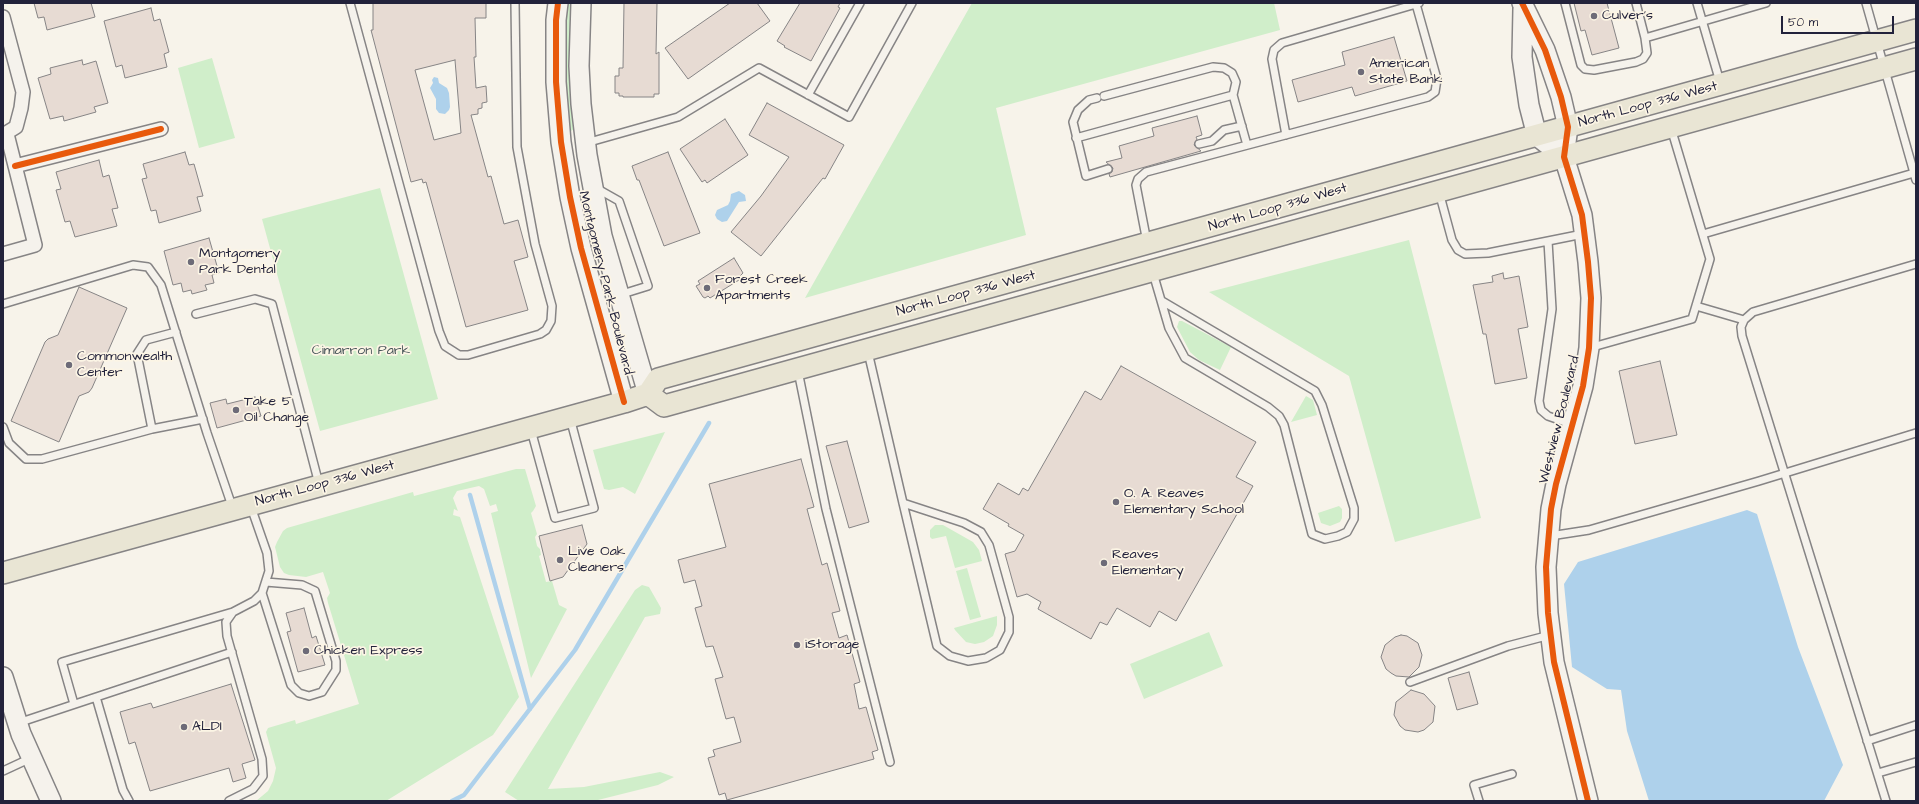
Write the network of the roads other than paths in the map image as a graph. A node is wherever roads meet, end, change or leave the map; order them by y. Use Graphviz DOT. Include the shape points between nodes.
graph roads {
  1 [pos="350,3"];
  2 [pos="515,3"];
  3 [pos="558,3"];
  4 [pos="581,3"];
  5 [pos="860,3"];
  6 [pos="912,3"];
  7 [pos="1418,3"];
  8 [pos="1565,3"];
  9 [pos="1636,3"];
  10 [pos="1697,3"];
  11 [pos="1766,3"];
  12 [pos="1866,3"];
  13 [pos="1522,4"];
  14 [pos="1740,7"];
  15 [pos="3,17"];
  16 [pos="1702,22"];
  17 [pos="1916,30"];
  18 [pos="1645,38"];
  19 [pos="1876,42"];
  20 [pos="1916,59"];
  21 [pos="1884,68"];
  22 [pos="1721,84"];
  23 [pos="808,95"];
  24 [pos="1233,95"];
  25 [pos="1104,96"];
  26 [pos="1097,98"];
  27 [pos="1242,126"];
  28 [pos="1568,127"];
  29 [pos="1671,127"];
  30 [pos="160,129"];
  31 [pos="5,134"];
  32 [pos="1286,135"];
  33 [pos="1537,136"];
  34 [pos="1076,138"];
  35 [pos="585,144"];
  36 [pos="1199,144"];
  37 [pos="1247,145"];
  38 [pos="1564,157"];
  39 [pos="1914,163"];
  40 [pos="15,166"];
  41 [pos="1108,169"];
  42 [pos="1915,176"];
  43 [pos="592,185"];
  44 [pos="1438,192"];
  45 [pos="1584,234"];
  46 [pos="1703,234"];
  47 [pos="1548,241"];
  48 [pos="1148,244"];
  49 [pos="3,254"];
  50 [pos="1916,264"];
  51 [pos="1152,271"];
  52 [pos="619,295"];
  53 [pos="1162,301"];
  54 [pos="3,304"];
  55 [pos="1696,306"];
  56 [pos="196,314"];
  57 [pos="1744,320"];
  58 [pos="176,332"];
  59 [pos="1589,348"];
  60 [pos="868,349"];
  61 [pos="797,369"];
  62 [pos="648,394"];
  63 [pos="624,402"];
  64 [pos="570,417"];
  65 [pos="203,419"];
  66 [pos="1573,425"];
  67 [pos="3,427"];
  68 [pos="530,428"];
  69 [pos="152,429"];
  70 [pos="1916,433"];
  71 [pos="1784,473"];
  72 [pos="319,486"];
  73 [pos="903,503"];
  74 [pos="242,508"];
  75 [pos="1548,537"];
  76 [pos="3,573"];
  77 [pos="266,582"];
  78 [pos="262,593"];
  79 [pos="233,612"];
  80 [pos="1551,635"];
  81 [pos="232,652"];
  82 [pos="4,682"];
  83 [pos="1410,682"];
  84 [pos="96,697"];
  85 [pos="74,704"];
  86 [pos="18,724"];
  87 [pos="1916,725"];
  88 [pos="1867,741"];
  89 [pos="32,758"];
  90 [pos="890,762"];
  91 [pos="1916,762"];
  92 [pos="3,771"];
  93 [pos="1512,774"];
  94 [pos="1878,774"];
  95 [pos="51,801"];
  96 [pos="129,801"];
  97 [pos="229,801"];
  98 [pos="1479,801"];
  99 [pos="1588,801"];
  100 [pos="1886,801"];
  1 -- 2 [label="lane" via="439,331 445,346 460,355 468,355 540,334 552,321 552,306 535,244 517,147"];
  3 -- 63 [label="street, Montgomery Park Boulevard" via="556,82 561,142 570,197 581,248"];
  4 -- 35 [label="street, Montgomery Park Boulevard" via="579,66"];
  5 -- 23 [label="lane"];
  6 -- 23 [label="lane" via="849,117"];
  7 -- 32 [label="lane" via="1282,43 1274,50 1272,59"];
  7 -- 32 [label="lane" via="1437,80 1435,92 1428,97"];
  8 -- 18 [label="lane" via="1581,65 1586,69 1594,70 1643,59 1646,53"];
  9 -- 18 [label="lane"];
  10 -- 16 [label="lane"];
  11 -- 14 [label="lane"];
  12 -- 19 [label="lane"];
  13 -- 28 [label="street, Westview Boulevard" via="1545,50 1562,97"];
  13 -- 33 [label="street, Westview Boulevard" via="1522,57 1529,105"];
  14 -- 16 [label="lane"];
  15 -- 31 [label="street" via="23,92 16,127"];
  16 -- 18 [label="lane"];
  16 -- 22 [label="lane"];
  17 -- 19 [label="main road, North Loop 336 West"];
  19 -- 21 [label="lane"];
  19 -- 22 [label="main road, North Loop 336 West"];
  20 -- 21 [label="main road, North Loop 336 West"];
  21 -- 29 [label="main road, North Loop 336 West"];
  21 -- 39 [label="lane"];
  22 -- 28 [label="main road, North Loop 336 West"];
  23 -- 35 [label="lane" via="759,68 678,117"];
  24 -- 25 [label="lane" via="1236,82 1232,73 1224,68 1213,67"];
  24 -- 27 [label="lane"];
  24 -- 34 [label="lane"];
  26 -- 34 [label="lane" via="1089,100 1078,110 1073,122"];
  27 -- 36 [label="lane" via="1224,130 1212,140"];
  27 -- 37 [label="lane"];
  28 -- 33 [label="main road, North Loop 336 West"];
  28 -- 38 [label="street, Westview Boulevard"];
  29 -- 38 [label="main road, North Loop 336 West"];
  29 -- 46 [label="lane"];
  30 -- 40 [label="street"];
  31 -- 40 [label="street"];
  32 -- 37 [label="lane"];
  33 -- 38 [label="street"];
  33 -- 48 [label="main road, North Loop 336 West"];
  34 -- 41 [label="lane" via="1086,176"];
  35 -- 43 [label="street, Montgomery Park Boulevard"];
  37 -- 48 [label="lane" via="1146,172 1138,179 1136,191"];
  38 -- 44 [label="main road, North Loop 336 West"];
  38 -- 45 [label="street, Westview Boulevard" via="1582,216"];
  39 -- 42 [label="lane"];
  40 -- 49 [label="street" via="35,245"];
  42 -- 46 [label="lane"];
  43 -- 52 [label="street, Montgomery Park Boulevard" via="602,236"];
  43 -- 52 [label="lane" via="619,201 648,286"];
  44 -- 47 [label="lane" via="1452,240 1458,250 1465,254 1488,253"];
  44 -- 51 [label="main road, North Loop 336 West"];
  45 -- 47 [label="lane"];
  45 -- 59 [label="street, Westview Boulevard" via="1591,298"];
  46 -- 55 [label="lane" via="1710,259"];
  47 -- 66 [label="lane" via="1552,309 1539,401 1541,410 1548,416"];
  48 -- 51 [label="main road"];
  48 -- 62 [label="main road, North Loop 336 West" via="658,379"];
  50 -- 57 [label="lane" via="1753,312"];
  51 -- 53 [label="lane"];
  51 -- 60 [label="main road, North Loop 336 West"];
  52 -- 62 [label="street, Montgomery Park Boulevard"];
  53 -- 53 [label="lane" via="1169,328 1185,358 1279,416 1284,425 1312,534 1325,540 1347,532 1354,519 1354,508 1322,405 1315,391"];
  54 -- 58 [label="lane" via="133,265 148,268 161,285"];
  55 -- 57 [label="lane"];
  55 -- 59 [label="lane" via="1692,319"];
  56 -- 72 [label="lane" via="255,299 272,304"];
  57 -- 71 [label="lane" via="1741,327 1742,336"];
  58 -- 65 [label="lane"];
  58 -- 69 [label="lane" via="146,340 137,354"];
  59 -- 66 [label="street, Westview Boulevard"];
  60 -- 61 [label="main road, North Loop 336 West"];
  60 -- 73 [label="lane"];
  61 -- 62 [label="main road, North Loop 336 West" via="664,406"];
  61 -- 90 [label="lane" via="826,509"];
  62 -- 63 [label="main road, North Loop 336 West"];
  63 -- 64 [label="main road, North Loop 336 West"];
  64 -- 68 [label="main road, North Loop 336 West"];
  64 -- 68 [label="lane" via="594,508 555,518"];
  65 -- 69 [label="lane"];
  65 -- 74 [label="lane"];
  66 -- 75 [label="street, Westview Boulevard" via="1556,484"];
  67 -- 69 [label="lane" via="9,443 26,458 42,458"];
  68 -- 72 [label="main road, North Loop 336 West"];
  70 -- 71 [label="lane"];
  71 -- 75 [label="lane" via="1589,530"];
  71 -- 88 [label="lane"];
  72 -- 74 [label="main road, North Loop 336 West"];
  73 -- 73 [label="lane" via="937,646 950,656 968,661 986,658 1000,650 1009,632 1009,617 989,545 981,532 964,523"];
  74 -- 76 [label="main road, North Loop 336 West"];
  74 -- 77 [label="lane" via="267,553 269,571"];
  75 -- 80 [label="street, Westview Boulevard" via="1546,567"];
  77 -- 78 [label="lane"];
  77 -- 78 [label="lane" via="302,585 315,591 336,661 336,670 322,692 309,696 299,693 291,684"];
  78 -- 79 [label="lane"];
  79 -- 81 [label="lane" via="226,622"];
  79 -- 85 [label="lane" via="62,662"];
  80 -- 83 [label="lane" via="1508,646"];
  80 -- 99 [label="street, Westview Boulevard" via="1554,662"];
  81 -- 84 [label="lane"];
  81 -- 97 [label="lane" via="262,759 263,776 253,789"];
  82 -- 86 [label="street"];
  84 -- 85 [label="lane"];
  84 -- 96 [label="lane"];
  85 -- 86 [label="lane"];
  86 -- 89 [label="street"];
  87 -- 88 [label="lane"];
  88 -- 94 [label="lane"];
  89 -- 92 [label="lane"];
  89 -- 95 [label="street"];
  91 -- 94 [label="lane"];
  93 -- 98 [label="lane" via="1474,784"];
  94 -- 100 [label="lane"];
}
